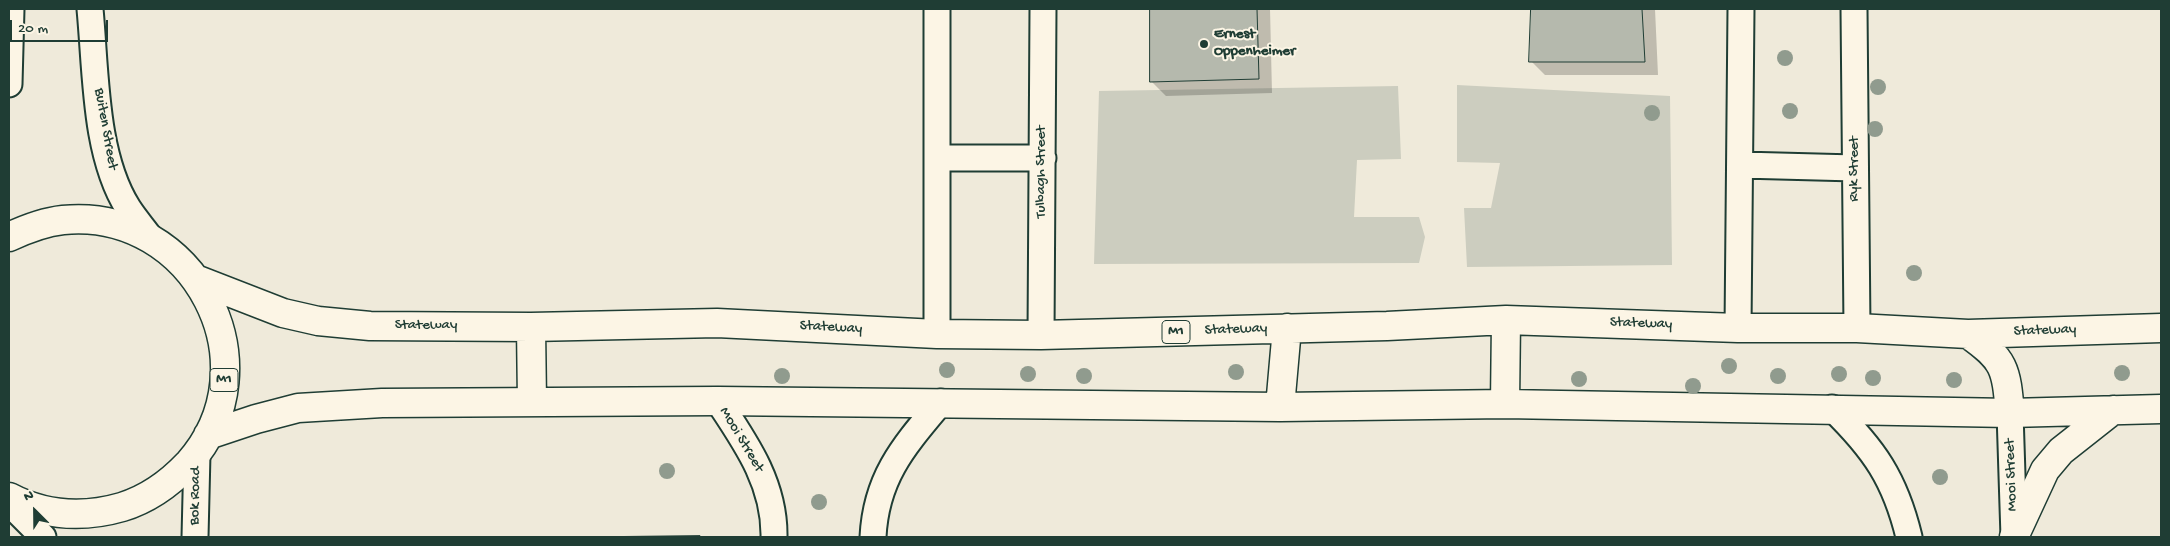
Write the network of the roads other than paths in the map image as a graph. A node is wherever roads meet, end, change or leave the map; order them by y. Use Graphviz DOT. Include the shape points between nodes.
graph roads {
  1 [pos="11,9"];
  2 [pos="90,9"];
  3 [pos="937,9"];
  4 [pos="1043,9"];
  5 [pos="1742,9"];
  6 [pos="1854,9"];
  7 [pos="9,84"];
  8 [pos="937,158"];
  9 [pos="1042,158"];
  10 [pos="1741,165"];
  11 [pos="1855,168"];
  12 [pos="9,237"];
  13 [pos="152,239"];
  14 [pos="198,280"];
  15 [pos="1506,320"];
  16 [pos="531,327"];
  17 [pos="1287,328"];
  18 [pos="1738,328"];
  19 [pos="1857,328"];
  20 [pos="2161,328"];
  21 [pos="937,334"];
  22 [pos="1968,334"];
  23 [pos="1041,336"];
  24 [pos="718,401"];
  25 [pos="532,402"];
  26 [pos="941,402"];
  27 [pos="1505,404"];
  28 [pos="1280,407"];
  29 [pos="1832,408"];
  30 [pos="2161,408"];
  31 [pos="2113,410"];
  32 [pos="2010,412"];
  33 [pos="202,445"];
  34 [pos="9,497"];
  35 [pos="9,503"];
  36 [pos="43,537"];
  37 [pos="195,537"];
  38 [pos="774,537"];
  39 [pos="874,537"];
  40 [pos="1909,537"];
  41 [pos="2014,537"];
  1 -- 7 [label="street"];
  2 -- 13 [label="street, Buiten Street" via="98,102 114,178 128,208"];
  3 -- 8 [label="street"];
  4 -- 9 [label="street, Tulbagh Street"];
  5 -- 10 [label="street"];
  6 -- 11 [label="street, Ryk Street"];
  8 -- 9 [label="street"];
  8 -- 21 [label="street"];
  9 -- 23 [label="street, Tulbagh Street"];
  10 -- 11 [label="street"];
  10 -- 18 [label="street"];
  11 -- 19 [label="street, Ryk Street"];
  12 -- 13 [label="main road, M1" via="33,226 63,220 94,221 124,227"];
  13 -- 14 [label="main road, M1"];
  14 -- 16 [label="main road, Stateway / M1" via="283,313 318,321 370,326"];
  14 -- 33 [label="main road, M1" via="211,304 225,356 219,410"];
  15 -- 17 [label="main road, Stateway / M1"];
  15 -- 18 [label="main road, Stateway / M1"];
  15 -- 27 [label="main road"];
  16 -- 21 [label="main road, Stateway / M1" via="717,323"];
  16 -- 25 [label="main road"];
  17 -- 23 [label="main road, Stateway / M1"];
  17 -- 28 [label="main road"];
  18 -- 19 [label="main road, Stateway / M1"];
  19 -- 22 [label="main road, Stateway / M1"];
  20 -- 22 [label="main road, Stateway / M1"];
  21 -- 23 [label="main road, Stateway / M1"];
  22 -- 32 [label="main road" via="1993,351 2003,368"];
  24 -- 25 [label="main road, M1"];
  24 -- 26 [label="main road, M1"];
  24 -- 38 [label="street, Mooi Street" via="767,487 773,510"];
  25 -- 33 [label="main road, M1" via="340,404 298,408 256,419"];
  26 -- 28 [label="main road, M1"];
  26 -- 39 [label="street" via="902,450 888,473 879,500"];
  27 -- 28 [label="main road, M1"];
  27 -- 29 [label="main road, M1"];
  29 -- 32 [label="main road, M1"];
  29 -- 40 [label="street" via="1863,438 1882,464 1896,492"];
  30 -- 31 [label="main road, M1"];
  31 -- 32 [label="main road, M1"];
  31 -- 41 [label="main road" via="2061,451 2044,470"];
  32 -- 41 [label="street, Mooi Street"];
  33 -- 34 [label="main road, M1" via="178,475 156,492 104,512 76,515 48,511"];
  33 -- 37 [label="street, Bok Road"];
  35 -- 36 [label="street"];
}
